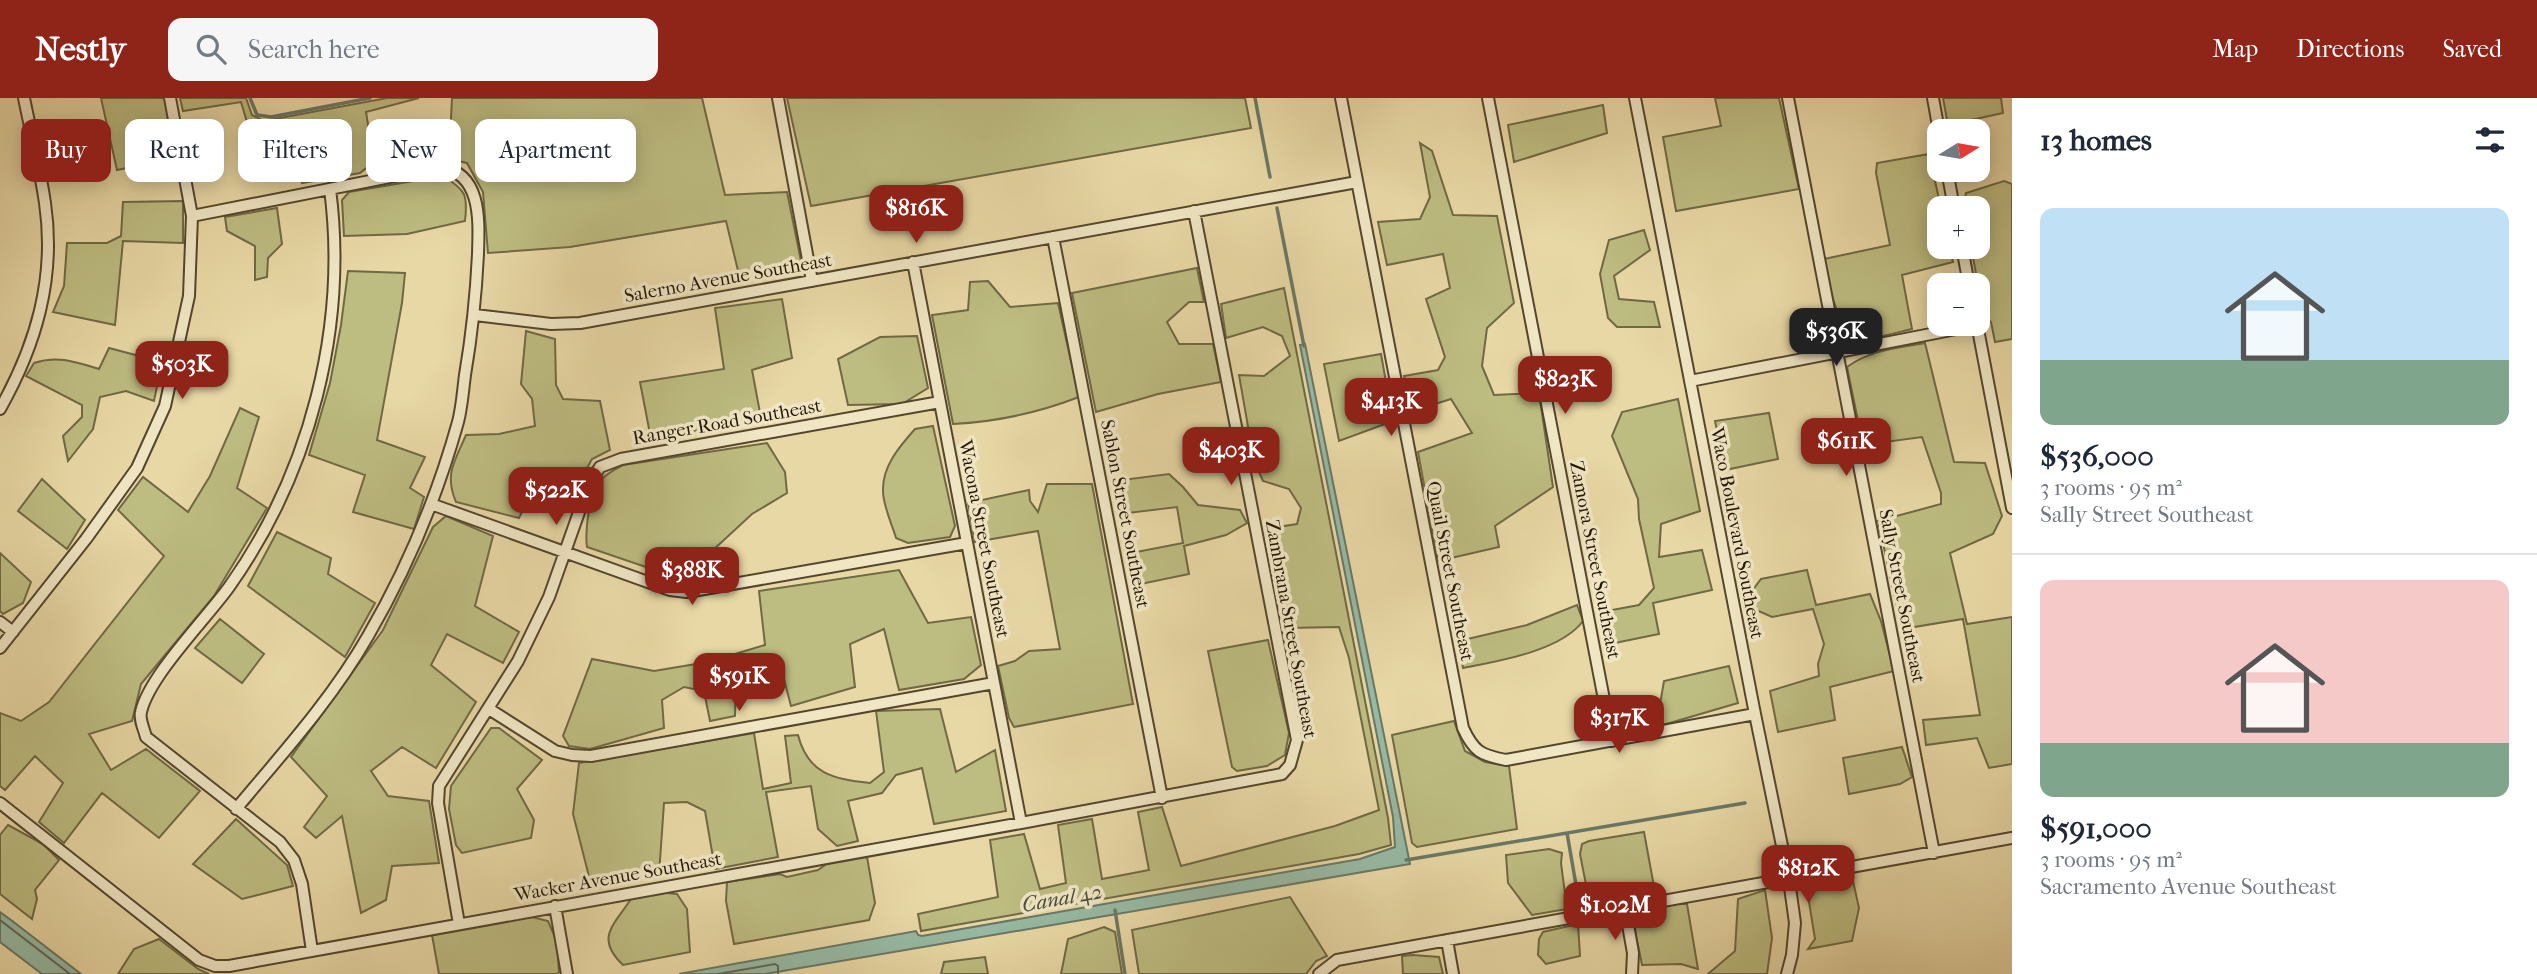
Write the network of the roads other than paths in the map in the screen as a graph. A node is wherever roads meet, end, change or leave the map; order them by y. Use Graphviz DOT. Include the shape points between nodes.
graph roads {
  1 [pos="24,98"];
  2 [pos="170,98"];
  3 [pos="778,98"];
  4 [pos="1341,98"];
  5 [pos="1488,98"];
  6 [pos="1635,98"];
  7 [pos="1788,98"];
  8 [pos="1933,98"];
  9 [pos="1937,119"];
  10 [pos="1357,182"];
  11 [pos="330,189"];
  12 [pos="1194,211"];
  13 [pos="192,216"];
  14 [pos="1053,237"];
  15 [pos="913,262"];
  16 [pos="812,281"];
  17 [pos="475,315"];
  18 [pos="1927,334"];
  19 [pos="1979,336"];
  20 [pos="1838,352"];
  21 [pos="1690,381"];
  22 [pos="940,402"];
  23 [pos="0,409"];
  24 [pos="431,504"];
  25 [pos="2012,508"];
  26 [pos="967,543"];
  27 [pos="565,550"];
  28 [pos="0,622"];
  29 [pos="13,632"];
  30 [pos="0,648"];
  31 [pos="994,683"];
  32 [pos="489,709"];
  33 [pos="1755,714"];
  34 [pos="1612,741"];
  35 [pos="1290,765"];
  36 [pos="1162,797"];
  37 [pos="0,803"];
  38 [pos="236,809"];
  39 [pos="1021,823"];
  40 [pos="2012,838"];
  41 [pos="1934,853"];
  42 [pos="1789,880"];
  43 [pos="555,906"];
  44 [pos="1625,908"];
  45 [pos="459,924"];
  46 [pos="1447,940"];
  47 [pos="312,951"];
  48 [pos="567,974"];
  49 [pos="1319,974"];
  50 [pos="1453,974"];
  51 [pos="1632,974"];
  52 [pos="1787,974"];
  1 -- 23 [label="street" via="45,204 46,279 39,322 20,374"];
  2 -- 13 [label="street"];
  3 -- 16 [label="street"];
  4 -- 10 [label="street, Quail Street Southeast"];
  5 -- 34 [label="street, Zamora Street Southeast"];
  6 -- 21 [label="street, Waco Boulevard Southeast"];
  7 -- 20 [label="street, Sally Street Southeast"];
  8 -- 9 [label="street"];
  10 -- 12 [label="street, Salerno Avenue Southeast"];
  10 -- 34 [label="street, Quail Street Southeast" via="1463,728 1471,744 1484,755 1506,760"];
  11 -- 13 [label="street"];
  11 -- 17 [label="street" via="441,167 463,175 475,196 479,229"];
  11 -- 38 [label="street" via="336,265 332,311 309,426 286,487 255,547 149,689 139,714 146,737"];
  12 -- 14 [label="street, Salerno Avenue Southeast"];
  12 -- 35 [label="street, Zambrana Street Southeast" via="1297,740"];
  13 -- 29 [label="street" via="189,296 165,406 136,468"];
  14 -- 15 [label="street, Salerno Avenue Southeast"];
  14 -- 36 [label="street, Sablon Street Southeast"];
  15 -- 16 [label="street, Salerno Avenue Southeast"];
  15 -- 22 [label="street, Wacona Street Southeast"];
  16 -- 17 [label="street, Salerno Avenue Southeast" via="579,323"];
  17 -- 24 [label="street" via="458,420"];
  18 -- 20 [label="street"];
  19 -- 25 [label="street"];
  20 -- 21 [label="street"];
  20 -- 41 [label="street, Sally Street Southeast"];
  21 -- 33 [label="street, Waco Boulevard Southeast"];
  22 -- 26 [label="street, Wacona Street Southeast"];
  22 -- 27 [label="street, Ranger Road Southeast" via="621,458 600,467 589,484"];
  24 -- 27 [label="street"];
  24 -- 38 [label="street" via="407,564 367,638 323,702"];
  26 -- 27 [label="street" via="687,592 670,590"];
  26 -- 31 [label="street, Wacona Street Southeast"];
  27 -- 32 [label="street, Ranger Road Southeast" via="549,597"];
  28 -- 29 [label="street"];
  29 -- 30 [label="street"];
  31 -- 32 [label="street" via="591,756 555,751"];
  31 -- 39 [label="street, Wacona Street Southeast"];
  32 -- 45 [label="street, Ranger Road Southeast" via="439,786"];
  33 -- 34 [label="street"];
  33 -- 42 [label="street, Waco Boulevard Southeast"];
  35 -- 36 [label="street, Wacker Avenue Southeast" via="1282,774 1267,778"];
  36 -- 39 [label="street, Wacker Avenue Southeast"];
  37 -- 47 [label="street, Wacker Avenue Southeast" via="199,960 229,966"];
  38 -- 47 [label="street" via="280,842 294,860"];
  39 -- 43 [label="street, Wacker Avenue Southeast"];
  40 -- 41 [label="street"];
  41 -- 42 [label="street"];
  42 -- 44 [label="street"];
  42 -- 52 [label="street, Waco Boulevard Southeast" via="1794,923"];
  43 -- 45 [label="street, Wacker Avenue Southeast"];
  43 -- 48 [label="street"];
  44 -- 46 [label="street"];
  44 -- 51 [label="street"];
  45 -- 47 [label="street, Wacker Avenue Southeast"];
  46 -- 49 [label="street" via="1337,960"];
  46 -- 50 [label="street"];
}
